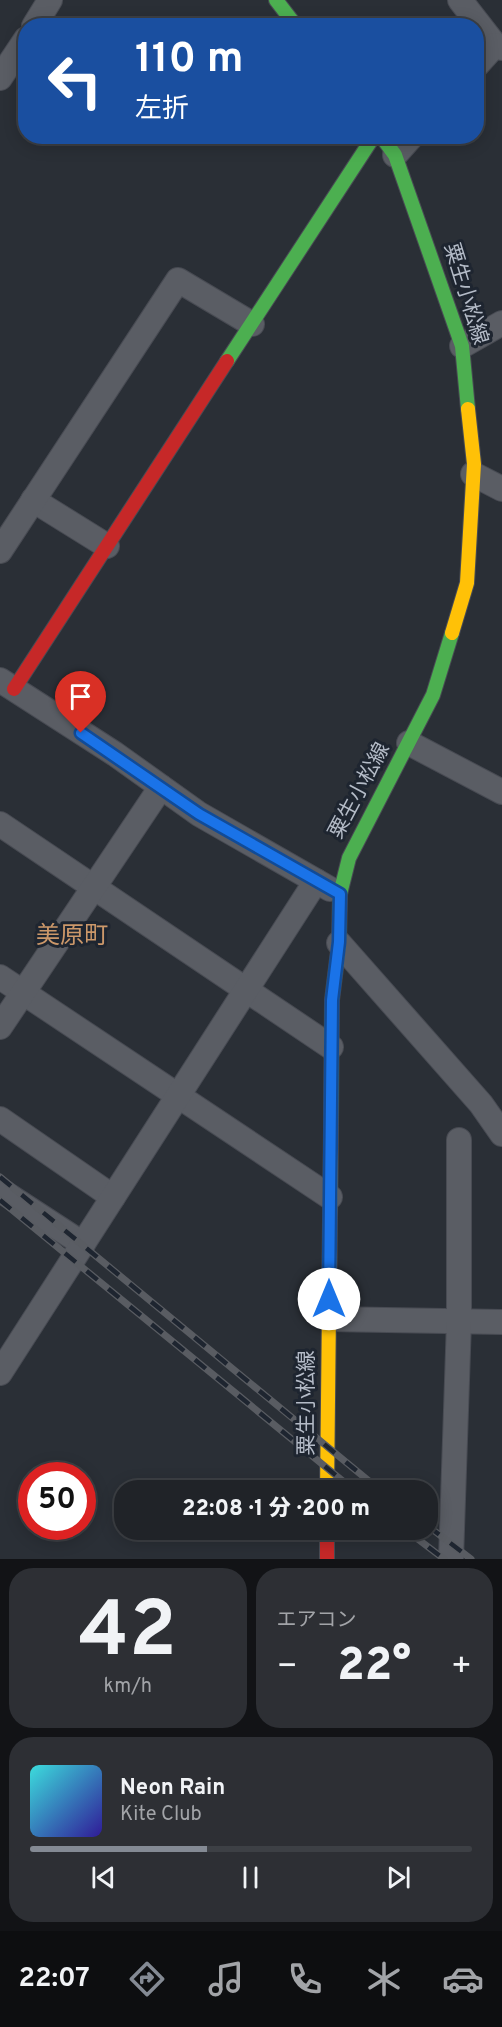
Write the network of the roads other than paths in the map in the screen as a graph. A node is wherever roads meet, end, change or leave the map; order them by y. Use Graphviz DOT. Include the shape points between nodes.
graph roads {
  1 [pos="50,0"];
  2 [pos="276,0"];
  3 [pos="460,0"];
  4 [pos="39,18"];
  5 [pos="290,18"];
  6 [pos="475,18"];
  7 [pos="484,28"];
  8 [pos="499,46"];
  9 [pos="18,51"];
  10 [pos="484,59"];
  11 [pos="0,78"];
  12 [pos="369,144"];
  13 [pos="388,146"];
  14 [pos="502,323"];
  15 [pos="252,324"];
  16 [pos="462,346"];
  17 [pos="473,474"];
  18 [pos="502,489"];
  19 [pos="33,500"];
  20 [pos="107,546"];
  21 [pos="0,551"];
  22 [pos="7,684"];
  23 [pos="409,743"];
  24 [pos="161,787"];
  25 [pos="502,792"];
  26 [pos="0,824"];
  27 [pos="316,881"];
  28 [pos="93,886"];
  29 [pos="340,894"];
  30 [pos="339,942"];
  31 [pos="0,977"];
  32 [pos="247,989"];
  33 [pos="23,993"];
  34 [pos="0,1027"];
  35 [pos="331,1047"];
  36 [pos="178,1096"];
  37 [pos="0,1119"];
  38 [pos="502,1134"];
  39 [pos="459,1140"];
  40 [pos="0,1190"];
  41 [pos="113,1197"];
  42 [pos="330,1197"];
  43 [pos="83,1244"];
  44 [pos="329,1319"];
  45 [pos="459,1321"];
  46 [pos="502,1322"];
  47 [pos="0,1373"];
  48 [pos="327,1480"];
  49 [pos="327,1540"];
  50 [pos="327,1559"];
  51 [pos="451,1559"];
  1 -- 4 [label="street"];
  2 -- 5 [label="main road"];
  3 -- 6 [label="street"];
  7 -- 8 [label="street"];
  8 -- 10 [label="street"];
  9 -- 11 [label="street"];
  12 -- 15 [label="main road"];
  13 -- 16 [label="main road, 粟生小松線"];
  14 -- 16 [label="street"];
  15 -- 19 [label="street" via="178,280"];
  15 -- 20 [label="main road"];
  16 -- 17 [label="main road, 粟生小松線"];
  17 -- 18 [label="street"];
  17 -- 23 [label="main road, 粟生小松線" via="467,583 434,695"];
  19 -- 20 [label="street"];
  19 -- 21 [label="street"];
  20 -- 22 [label="main road"];
  22 -- 24 [label="street"];
  23 -- 25 [label="street"];
  23 -- 29 [label="main road, 粟生小松線" via="349,858"];
  24 -- 27 [label="street" via="199,814"];
  24 -- 28 [label="street"];
  26 -- 28 [label="street"];
  27 -- 29 [label="street"];
  27 -- 32 [label="street"];
  28 -- 32 [label="street"];
  28 -- 33 [label="street"];
  29 -- 30 [label="main road, 粟生小松線"];
  30 -- 35 [label="main road, 粟生小松線"];
  30 -- 38 [label="street" via="481,1104"];
  31 -- 33 [label="street"];
  32 -- 35 [label="street"];
  32 -- 36 [label="street"];
  33 -- 34 [label="street"];
  33 -- 36 [label="street"];
  35 -- 42 [label="main road, 粟生小松線"];
  36 -- 41 [label="street"];
  36 -- 42 [label="street"];
  37 -- 41 [label="street"];
  39 -- 45 [label="street"];
  40 -- 43 [label="street"];
  41 -- 43 [label="street"];
  42 -- 44 [label="main road, 粟生小松線"];
  43 -- 47 [label="street"];
  44 -- 45 [label="street"];
  44 -- 48 [label="main road, 粟生小松線"];
  45 -- 46 [label="street"];
  45 -- 51 [label="street"];
  49 -- 50 [label="main road"];
}
